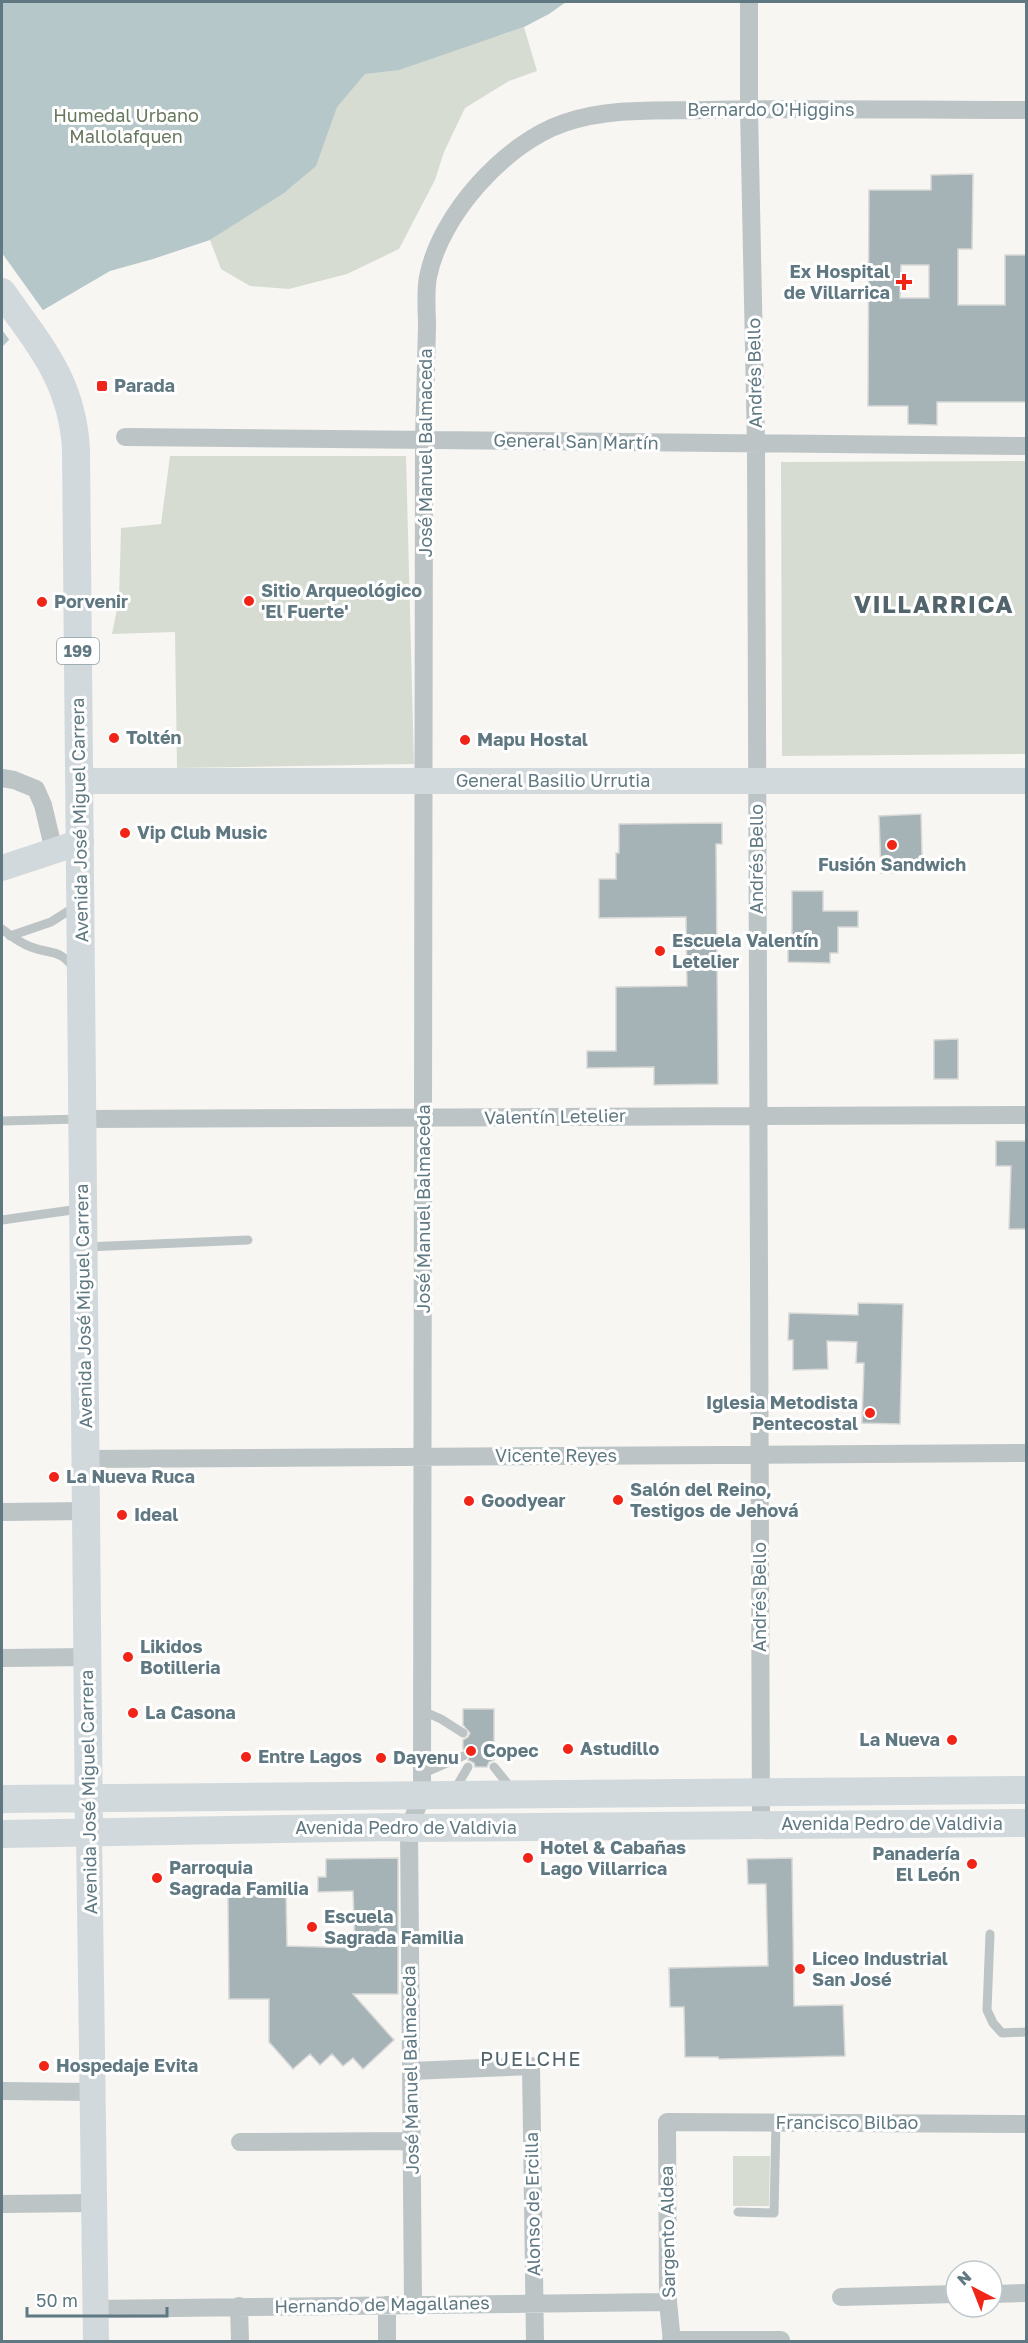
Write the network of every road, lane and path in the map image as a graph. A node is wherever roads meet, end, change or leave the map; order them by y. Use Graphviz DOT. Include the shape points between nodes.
graph roads {
  1 [pos="749,2"];
  2 [pos="749,109"];
  3 [pos="1026,110"];
  4 [pos="522,144"];
  5 [pos="2,292"];
  6 [pos="125,437"];
  7 [pos="424,441"];
  8 [pos="756,445"];
  9 [pos="1026,446"];
  10 [pos="2,778"];
  11 [pos="757,780"];
  12 [pos="80,781"];
  13 [pos="1026,781"];
  14 [pos="424,782"];
  15 [pos="81,842"];
  16 [pos="54,851"];
  17 [pos="2,868"];
  18 [pos="81,903"];
  19 [pos="2,929"];
  20 [pos="10,936"];
  21 [pos="81,978"];
  22 [pos="758,1115"];
  23 [pos="1026,1115"];
  24 [pos="83,1119"];
  25 [pos="424,1119"];
  26 [pos="2,1121"];
  27 [pos="83,1209"];
  28 [pos="2,1220"];
  29 [pos="248,1240"];
  30 [pos="84,1247"];
  31 [pos="1026,1454"];
  32 [pos="759,1455"];
  33 [pos="423,1457"];
  34 [pos="86,1459"];
  35 [pos="86,1511"];
  36 [pos="2,1512"];
  37 [pos="88,1657"];
  38 [pos="2,1658"];
  39 [pos="423,1711"];
  40 [pos="463,1734"];
  41 [pos="463,1756"];
  42 [pos="468,1767"];
  43 [pos="495,1767"];
  44 [pos="422,1784"];
  45 [pos="1026,1790"];
  46 [pos="761,1793"];
  47 [pos="452,1794"];
  48 [pos="518,1794"];
  49 [pos="89,1798"];
  50 [pos="2,1799"];
  51 [pos="1026,1823"];
  52 [pos="761,1825"];
  53 [pos="409,1828"];
  54 [pos="2,1834"];
  55 [pos="89,1834"];
  56 [pos="990,1934"];
  57 [pos="1026,2032"];
  58 [pos="411,2071"];
  59 [pos="2,2091"];
  60 [pos="92,2092"];
  61 [pos="667,2122"];
  62 [pos="776,2123"];
  63 [pos="1026,2124"];
  64 [pos="412,2141"];
  65 [pos="240,2142"];
  66 [pos="93,2203"];
  67 [pos="2,2204"];
  68 [pos="738,2212"];
  69 [pos="1026,2293"];
  70 [pos="944,2294"];
  71 [pos="1004,2294"];
  72 [pos="841,2297"];
  73 [pos="535,2302"];
  74 [pos="668,2302"];
  75 [pos="413,2304"];
  76 [pos="387,2305"];
  77 [pos="239,2306"];
  78 [pos="95,2309"];
  79 [pos="781,2340"];
  80 [pos="672,2341"];
  81 [pos="96,2342"];
  82 [pos="240,2342"];
  83 [pos="387,2342"];
  84 [pos="535,2342"];
  1 -- 2 [label="street, Andrés Bello"];
  2 -- 3 [label="street, Bernardo O'Higgins"];
  2 -- 4 [label="street, Bernardo O'Higgins" via="598,114 564,123"];
  2 -- 8 [label="street, Andrés Bello"];
  4 -- 7 [label="street, José Manuel Balmaceda" via="483,180 439,244 428,278"];
  5 -- 12 [label="main road, Avenida José Miguel Carrera / 199" via="54,366 69,401 75,433"];
  6 -- 7 [label="street, General San Martín"];
  7 -- 8 [label="street, General San Martín"];
  7 -- 14 [label="street, José Manuel Balmaceda"];
  8 -- 9 [label="street, General San Martín"];
  8 -- 11 [label="street, Andrés Bello"];
  10 -- 16 [label="street" via="36,789"];
  11 -- 13 [label="main road, General Basilio Urrutia"];
  11 -- 14 [label="main road, General Basilio Urrutia"];
  11 -- 22 [label="street, Andrés Bello"];
  12 -- 14 [label="main road, General Basilio Urrutia"];
  12 -- 15 [label="main road, Avenida José Miguel Carrera"];
  14 -- 25 [label="street, José Manuel Balmaceda"];
  15 -- 16 [label="main road"];
  15 -- 18 [label="main road, Avenida José Miguel Carrera"];
  16 -- 17 [label="main road"];
  18 -- 20 [label="lane" via="51,922"];
  18 -- 21 [label="main road, Avenida José Miguel Carrera"];
  19 -- 20 [label="lane"];
  20 -- 21 [label="lane" via="30,947 64,957"];
  21 -- 24 [label="main road, Avenida José Miguel Carrera"];
  22 -- 23 [label="street, Valentín Letelier"];
  22 -- 25 [label="street, Valentín Letelier"];
  22 -- 32 [label="street, Andrés Bello"];
  24 -- 25 [label="street, Valentín Letelier"];
  24 -- 26 [label="lane"];
  24 -- 27 [label="main road, Avenida José Miguel Carrera"];
  25 -- 33 [label="street, José Manuel Balmaceda"];
  27 -- 28 [label="lane"];
  27 -- 30 [label="main road, Avenida José Miguel Carrera"];
  29 -- 30 [label="lane"];
  30 -- 34 [label="main road, Avenida José Miguel Carrera"];
  31 -- 32 [label="street, Vicente Reyes"];
  32 -- 33 [label="street, Vicente Reyes"];
  32 -- 46 [label="street, Andrés Bello"];
  33 -- 34 [label="street, Vicente Reyes"];
  33 -- 39 [label="street, José Manuel Balmaceda"];
  34 -- 35 [label="main road, Avenida José Miguel Carrera"];
  35 -- 36 [label="street"];
  35 -- 37 [label="main road, Avenida José Miguel Carrera"];
  37 -- 38 [label="street"];
  37 -- 49 [label="main road, Avenida José Miguel Carrera"];
  39 -- 40 [label="lane"];
  39 -- 44 [label="street, José Manuel Balmaceda"];
  41 -- 44 [label="lane"];
  42 -- 47 [label="lane"];
  43 -- 48 [label="lane"];
  44 -- 47 [label="main road, Avenida Pedro de Valdivia"];
  44 -- 49 [label="main road, Avenida Pedro de Valdivia"];
  44 -- 53 [label="street, José Manuel Balmaceda"];
  45 -- 46 [label="main road, Avenida Pedro de Valdivia"];
  46 -- 48 [label="main road, Avenida Pedro de Valdivia"];
  46 -- 52 [label="street, Andrés Bello"];
  47 -- 48 [label="main road, Avenida Pedro de Valdivia"];
  49 -- 50 [label="main road, Avenida Pedro de Valdivia"];
  49 -- 55 [label="main road, Avenida José Miguel Carrera"];
  51 -- 52 [label="main road, Avenida Pedro de Valdivia"];
  52 -- 53 [label="main road, Avenida Pedro de Valdivia"];
  53 -- 55 [label="main road, Avenida Pedro de Valdivia"];
  53 -- 58 [label="street, José Manuel Balmaceda"];
  54 -- 55 [label="main road, Avenida Pedro de Valdivia"];
  55 -- 60 [label="main road, Avenida José Miguel Carrera"];
  56 -- 57 [label="lane" via="987,2010 1002,2033"];
  58 -- 64 [label="street, José Manuel Balmaceda"];
  58 -- 73 [label="street, Alonso de Ercilla" via="531,2066"];
  59 -- 60 [label="street"];
  60 -- 66 [label="main road, Avenida José Miguel Carrera"];
  61 -- 62 [label="street, Francisco Bilbao"];
  61 -- 74 [label="street, Sargento Aldea"];
  62 -- 63 [label="street, Francisco Bilbao"];
  62 -- 68 [label="lane" via="774,2213"];
  64 -- 65 [label="street"];
  64 -- 75 [label="street, José Manuel Balmaceda"];
  66 -- 67 [label="street"];
  66 -- 78 [label="main road, Avenida José Miguel Carrera"];
  69 -- 71 [label="street"];
  70 -- 72 [label="street"];
  73 -- 74 [label="street, Hernando de Magallanes"];
  73 -- 75 [label="street, Hernando de Magallanes"];
  73 -- 84 [label="street, Alonso de Ercilla"];
  74 -- 80 [label="street, Sargento Aldea"];
  75 -- 76 [label="street, Hernando de Magallanes"];
  76 -- 77 [label="street, Hernando de Magallanes"];
  76 -- 83 [label="street"];
  77 -- 78 [label="street, Hernando de Magallanes"];
  77 -- 82 [label="street"];
  78 -- 81 [label="main road, Avenida José Miguel Carrera"];
  79 -- 80 [label="street"];
}
